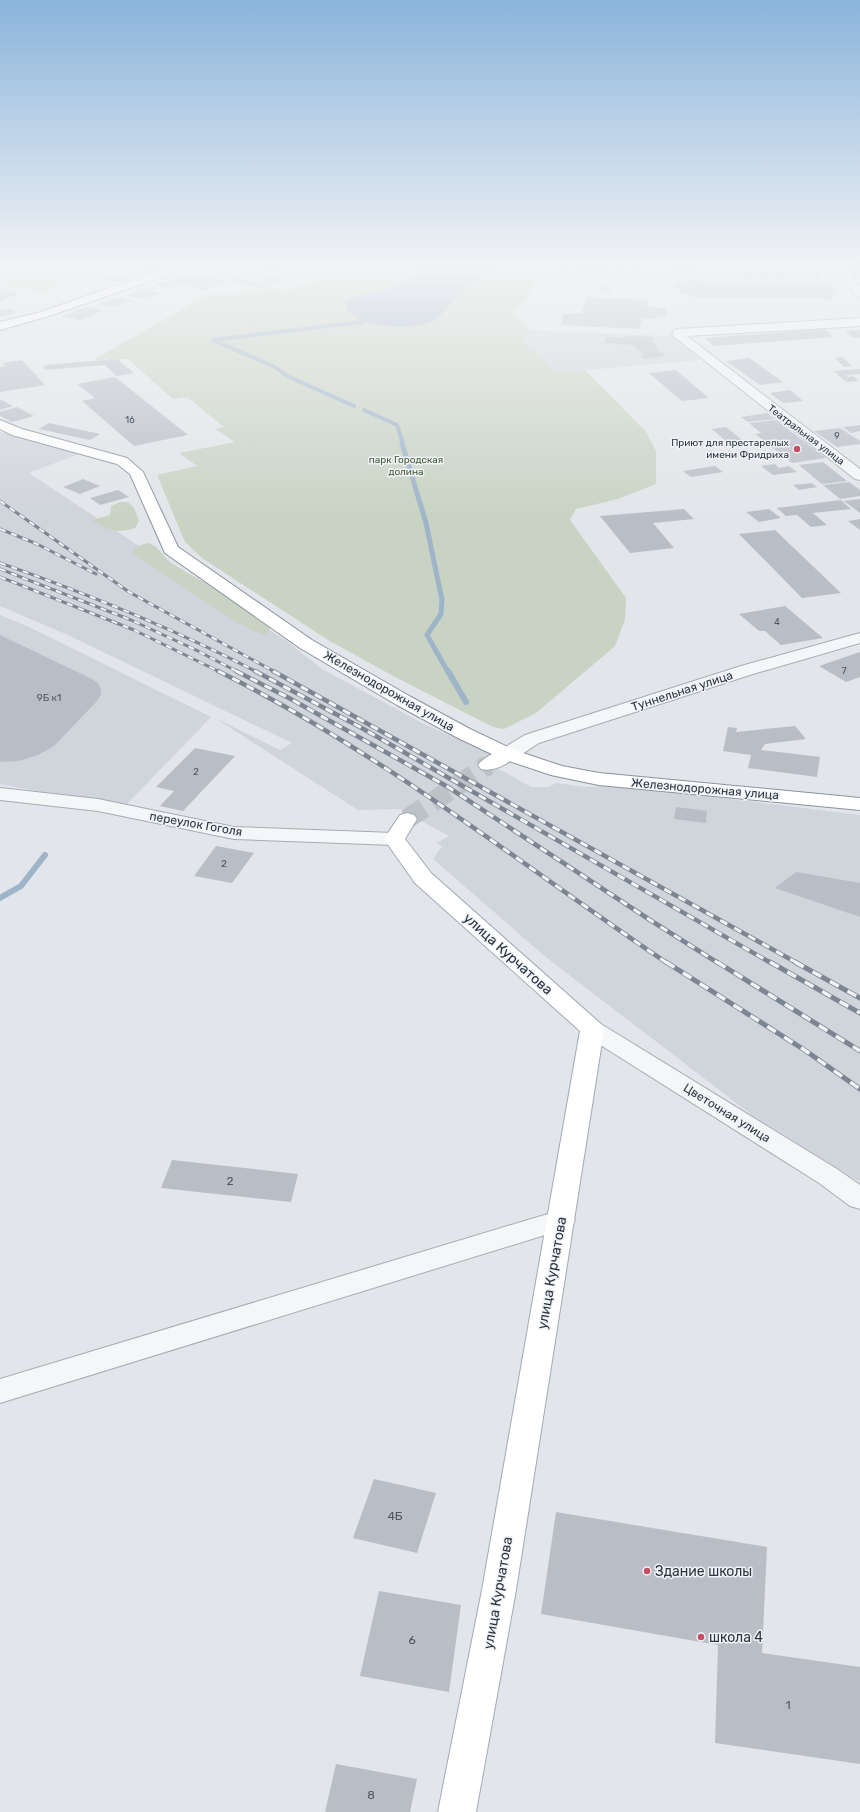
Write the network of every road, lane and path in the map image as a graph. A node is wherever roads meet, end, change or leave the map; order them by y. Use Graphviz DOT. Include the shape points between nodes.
graph roads {
  1 [pos="699,351"];
  2 [pos="0,424"];
  3 [pos="860,476"];
  4 [pos="860,638"];
  5 [pos="507,754"];
  6 [pos="488,765"];
  7 [pos="0,794"];
  8 [pos="860,804"];
  9 [pos="407,819"];
  10 [pos="394,839"];
  11 [pos="592,1029"];
  12 [pos="860,1199"];
  13 [pos="561,1220"];
  14 [pos="0,1391"];
  15 [pos="457,1812"];
  1 -- 3 [label="street, Театральная улица"];
  2 -- 5 [label="main road, Железнодорожная улица" via="17,432 122,461 136,472 171,550 306,644 404,701"];
  4 -- 5 [label="street, Туннельная улица" via="747,670 532,739"];
  5 -- 6 [label="main road"];
  5 -- 8 [label="main road, Железнодорожная улица" via="558,771 599,779"];
  7 -- 10 [label="street, переулок Гоголя" via="98,805 234,833"];
  9 -- 10 [label="main road"];
  10 -- 11 [label="main road, улица Курчатова" via="423,878"];
  11 -- 12 [label="street, Цветочная улица" via="828,1176"];
  11 -- 13 [label="main road, улица Курчатова"];
  13 -- 14 [label="street"];
  13 -- 15 [label="main road, улица Курчатова" via="499,1590"];
}
